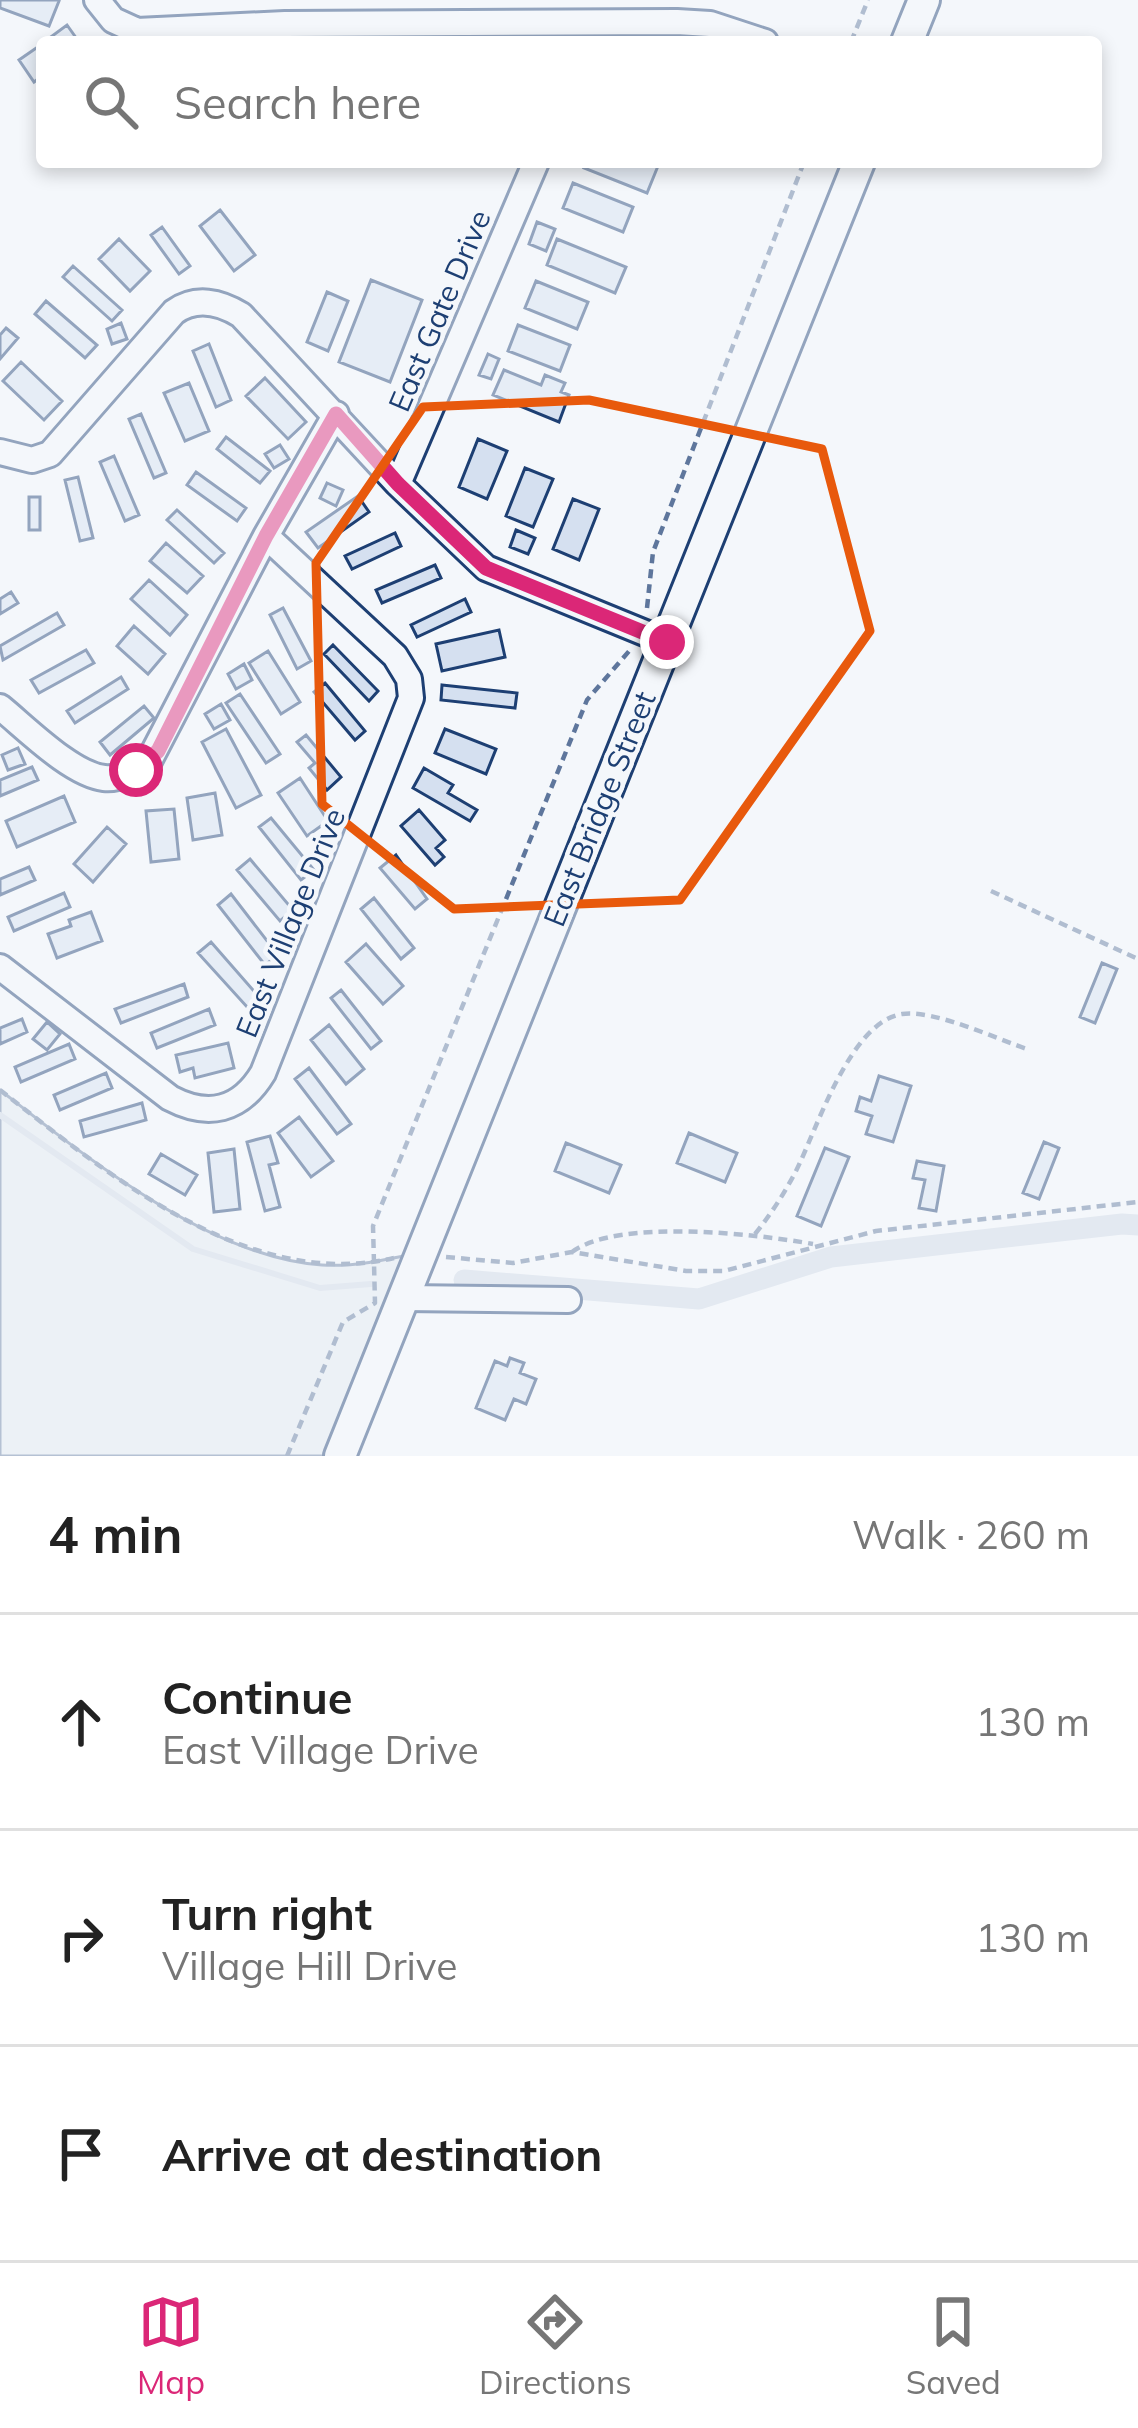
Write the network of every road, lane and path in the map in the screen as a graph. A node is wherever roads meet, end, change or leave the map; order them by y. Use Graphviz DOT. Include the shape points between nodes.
graph roads {
  1 [pos="97,0"];
  2 [pos="868,0"];
  3 [pos="924,0"];
  4 [pos="493,11"];
  5 [pos="288,12"];
  6 [pos="592,32"];
  7 [pos="747,36"];
  8 [pos="853,36"];
  9 [pos="909,36"];
  10 [pos="533,168"];
  11 [pos="802,168"];
  12 [pos="856,168"];
  13 [pos="336,414"];
  14 [pos="0,452"];
  15 [pos="398,484"];
  16 [pos="266,536"];
  17 [pos="656,638"];
  18 [pos="0,707"];
  19 [pos="992,891"];
  20 [pos="1138,959"];
  21 [pos="0,967"];
  22 [pos="1028,1049"];
  23 [pos="0,1090"];
  24 [pos="1138,1202"];
  25 [pos="755,1234"];
  26 [pos="818,1245"];
  27 [pos="422,1252"];
  28 [pos="572,1252"];
  29 [pos="374,1263"];
  30 [pos="404,1298"];
  31 [pos="568,1300"];
  32 [pos="287,1456"];
  33 [pos="340,1456"];
  1 -- 5 [label="street" via="113,20 137,31"];
  2 -- 8 [label="path"];
  3 -- 9 [label="main road"];
  4 -- 5 [label="street"];
  4 -- 6 [label="street"];
  6 -- 7 [label="street" via="710,24"];
  10 -- 15 [label="street, East Gate Drive"];
  11 -- 17 [label="path" via="652,552"];
  12 -- 17 [label="main road, East Bridge Street"];
  13 -- 14 [label="street" via="241,315 205,302 174,312 56,451 32,460"];
  13 -- 15 [label="street"];
  13 -- 16 [label="street"];
  15 -- 17 [label="street" via="486,568"];
  16 -- 18 [label="street" via="149,761 100,778"];
  16 -- 21 [label="street, East Village Drive" via="395,656 412,698 253,1089 236,1105 212,1111 181,1104"];
  17 -- 27 [label="main road, East Bridge Street"];
  17 -- 29 [label="path" via="586,700 373,1226"];
  19 -- 20 [label="path"];
  22 -- 25 [label="path" via="923,1015 904,1013 874,1026"];
  23 -- 29 [label="path" via="197,1228 320,1265"];
  24 -- 26 [label="path" via="876,1231"];
  25 -- 26 [label="path"];
  25 -- 28 [label="path" via="617,1234"];
  26 -- 28 [label="path" via="724,1271"];
  27 -- 28 [label="path" via="513,1263"];
  27 -- 29 [label="path"];
  27 -- 30 [label="main road, East Bridge Street"];
  29 -- 32 [label="path" via="375,1303 343,1322"];
  30 -- 31 [label="street"];
  30 -- 33 [label="main road, East Bridge Street"];
}
